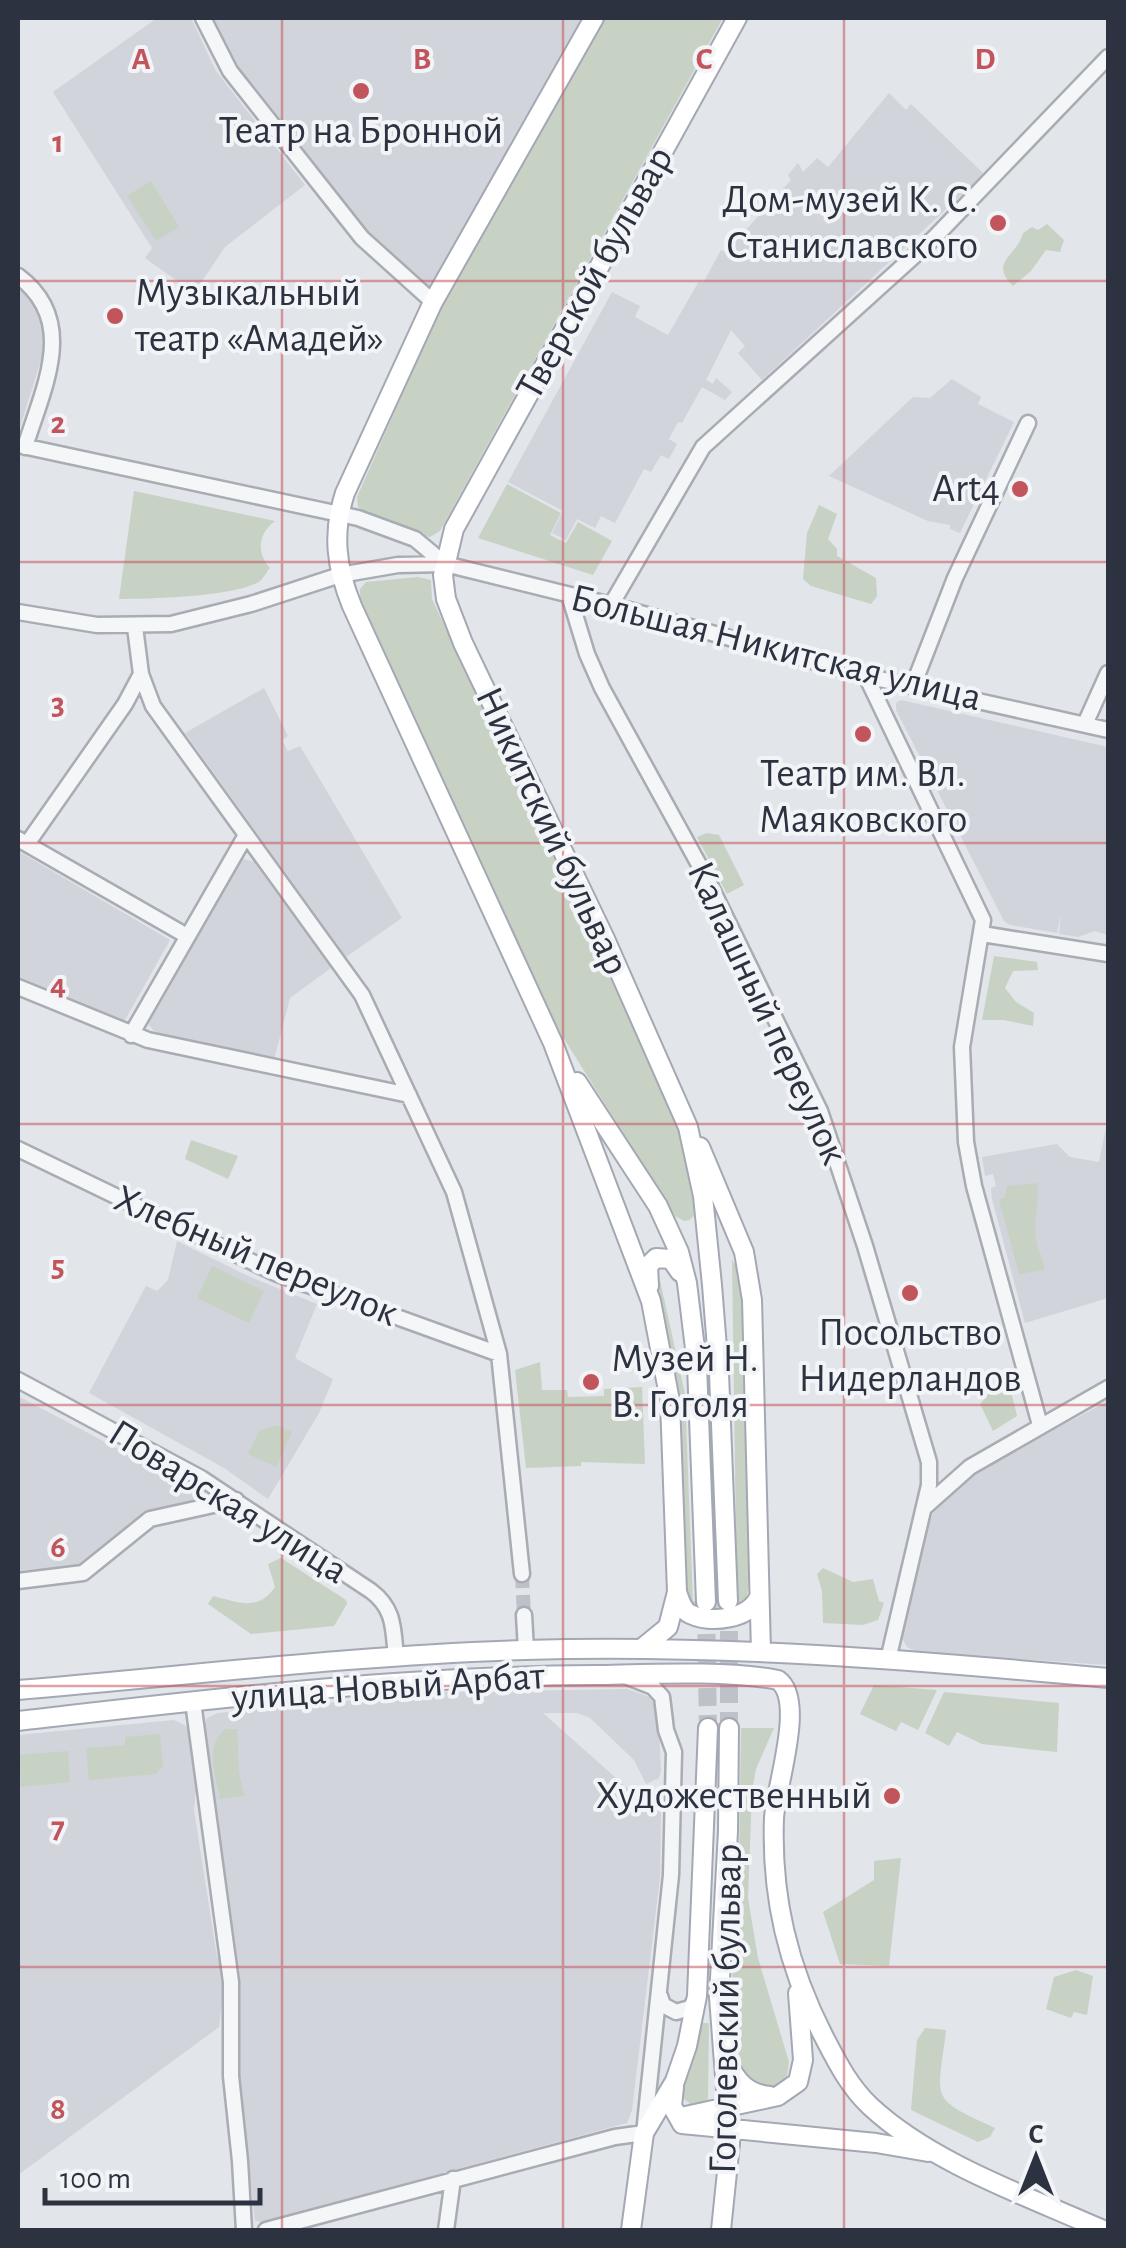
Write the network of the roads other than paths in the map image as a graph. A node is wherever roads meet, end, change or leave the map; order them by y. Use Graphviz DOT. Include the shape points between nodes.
graph roads {
  1 [pos="203,18"];
  2 [pos="594,18"];
  3 [pos="737,18"];
  4 [pos="1108,57"];
  5 [pos="18,276"];
  6 [pos="432,302"];
  7 [pos="1028,424"];
  8 [pos="22,446"];
  9 [pos="339,513"];
  10 [pos="454,529"];
  11 [pos="445,564"];
  12 [pos="340,575"];
  13 [pos="568,595"];
  14 [pos="611,605"];
  15 [pos="18,612"];
  16 [pos="135,627"];
  17 [pos="1108,673"];
  18 [pos="141,674"];
  19 [pos="866,676"];
  20 [pos="913,686"];
  21 [pos="1085,724"];
  22 [pos="1108,730"];
  23 [pos="246,834"];
  24 [pos="22,842"];
  25 [pos="982,934"];
  26 [pos="186,936"];
  27 [pos="1108,954"];
  28 [pos="18,987"];
  29 [pos="130,1035"];
  30 [pos="554,1043"];
  31 [pos="409,1095"];
  32 [pos="688,1127"];
  33 [pos="18,1149"];
  34 [pos="744,1252"];
  35 [pos="687,1283"];
  36 [pos="712,1285"];
  37 [pos="651,1302"];
  38 [pos="499,1354"];
  39 [pos="18,1380"];
  40 [pos="1108,1388"];
  41 [pos="1040,1425"];
  42 [pos="236,1500"];
  43 [pos="924,1508"];
  44 [pos="521,1568"];
  45 [pos="18,1581"];
  46 [pos="677,1592"];
  47 [pos="759,1596"];
  48 [pos="706,1602"];
  49 [pos="728,1602"];
  50 [pos="524,1615"];
  51 [pos="641,1649"];
  52 [pos="526,1650"];
  53 [pos="761,1652"];
  54 [pos="396,1657"];
  55 [pos="888,1660"];
  56 [pos="620,1674"];
  57 [pos="1108,1678"];
  58 [pos="18,1690"];
  59 [pos="192,1702"];
  60 [pos="18,1721"];
  61 [pos="708,1728"];
  62 [pos="729,1728"];
  63 [pos="795,1974"];
  64 [pos="660,1990"];
  65 [pos="697,1996"];
  66 [pos="720,2037"];
  67 [pos="674,2081"];
  68 [pos="778,2096"];
  69 [pos="676,2118"];
  70 [pos="729,2118"];
  71 [pos="644,2133"];
  72 [pos="951,2160"];
  73 [pos="453,2180"];
  74 [pos="244,2230"];
  75 [pos="266,2230"];
  76 [pos="446,2230"];
  77 [pos="631,2230"];
  78 [pos="720,2230"];
  79 [pos="1103,2230"];
  1 -- 6 [label="street" via="230,71 362,238"];
  2 -- 6 [label="main road"];
  3 -- 10 [label="main road, Тверской бульвар"];
  4 -- 14 [label="street" via="934,238 703,446"];
  5 -- 8 [label="street" via="47,307 53,336"];
  6 -- 9 [label="main road"];
  7 -- 20 [label="street" via="954,578"];
  8 -- 9 [label="street"];
  9 -- 11 [label="street" via="405,534"];
  9 -- 12 [label="main road"];
  10 -- 11 [label="main road, Никитский бульвар"];
  11 -- 12 [label="street"];
  11 -- 13 [label="street, Большая Никитская улица"];
  11 -- 32 [label="main road, Никитский бульвар" via="444,594 464,643"];
  12 -- 16 [label="street" via="214,615"];
  12 -- 30 [label="main road"];
  13 -- 14 [label="street, Большая Никитская улица"];
  13 -- 43 [label="street, Калашный переулок" via="602,688 708,881 832,1141 929,1462"];
  14 -- 19 [label="street, Большая Никитская улица"];
  15 -- 16 [label="street"];
  16 -- 18 [label="street"];
  17 -- 21 [label="street"];
  18 -- 23 [label="street" via="161,719"];
  18 -- 24 [label="street"];
  19 -- 20 [label="street, Большая Никитская улица"];
  19 -- 25 [label="street" via="976,898"];
  20 -- 21 [label="street, Большая Никитская улица"];
  21 -- 22 [label="street, Большая Никитская улица"];
  23 -- 26 [label="street"];
  23 -- 31 [label="street" via="362,995"];
  24 -- 26 [label="street"];
  25 -- 27 [label="street"];
  25 -- 41 [label="street" via="962,1047 964,1128"];
  26 -- 29 [label="street"];
  28 -- 29 [label="street"];
  29 -- 31 [label="street"];
  30 -- 35 [label="main road" via="658,1206"];
  30 -- 37 [label="main road"];
  31 -- 38 [label="street" via="465,1222"];
  32 -- 34 [label="main road, Никитский бульвар"];
  32 -- 36 [label="main road, Никитский бульвар"];
  33 -- 38 [label="street, Хлебный переулок" via="275,1273"];
  34 -- 36 [label="main road" via="734,1242 720,1244"];
  34 -- 47 [label="main road, Никитский бульвар" via="754,1326"];
  35 -- 37 [label="main road" via="671,1258 656,1258 647,1269"];
  35 -- 48 [label="main road" via="697,1364"];
  36 -- 49 [label="main road, Никитский бульвар"];
  37 -- 46 [label="main road" via="670,1401"];
  38 -- 44 [label="street"];
  39 -- 42 [label="street, Поварская улица"];
  40 -- 41 [label="street"];
  41 -- 43 [label="street" via="970,1467"];
  42 -- 45 [label="street" via="150,1519 83,1573"];
  42 -- 54 [label="street, Поварская улица" via="382,1599 392,1616"];
  43 -- 55 [label="street, Калашный переулок"];
  46 -- 47 [label="main road" via="690,1614 723,1618 746,1613"];
  46 -- 51 [label="main road" via="668,1627"];
  47 -- 53 [label="main road, Никитский бульвар"];
  50 -- 52 [label="street"];
  51 -- 52 [label="main road, улица Новый Арбат"];
  51 -- 53 [label="main road, улица Новый Арбат"];
  52 -- 54 [label="main road, улица Новый Арбат"];
  53 -- 55 [label="main road, улица Новый Арбат"];
  54 -- 58 [label="main road, улица Новый Арбат"];
  55 -- 57 [label="main road, улица Новый Арбат"];
  56 -- 59 [label="main road, улица Новый Арбат" via="440,1678"];
  56 -- 63 [label="main road, улица Новый Арбат" via="760,1678 782,1682 789,1692 774,1868"];
  56 -- 64 [label="street, Гоголевский бульвар" via="659,1692 674,1752"];
  59 -- 60 [label="main road, улица Новый Арбат"];
  59 -- 74 [label="street" via="231,1982"];
  61 -- 65 [label="main road, Гоголевский бульвар"];
  62 -- 66 [label="main road, Гоголевский бульвар"];
  63 -- 68 [label="main road" via="802,2073"];
  63 -- 72 [label="main road" via="854,2090"];
  64 -- 65 [label="street" via="663,2005 676,2012 690,2008"];
  64 -- 71 [label="street, Гоголевский бульвар"];
  65 -- 67 [label="main road, Гоголевский бульвар"];
  66 -- 68 [label="main road" via="741,2084"];
  66 -- 70 [label="main road, Гоголевский бульвар"];
  67 -- 69 [label="main road"];
  67 -- 71 [label="main road, Гоголевский бульвар"];
  68 -- 70 [label="main road"];
  69 -- 70 [label="main road" via="688,2126"];
  69 -- 71 [label="main road"];
  70 -- 72 [label="main road"];
  70 -- 78 [label="main road, Гоголевский бульвар"];
  71 -- 73 [label="street"];
  71 -- 77 [label="main road, Гоголевский бульвар"];
  72 -- 79 [label="main road"];
  73 -- 75 [label="street"];
  73 -- 76 [label="street"];
}
